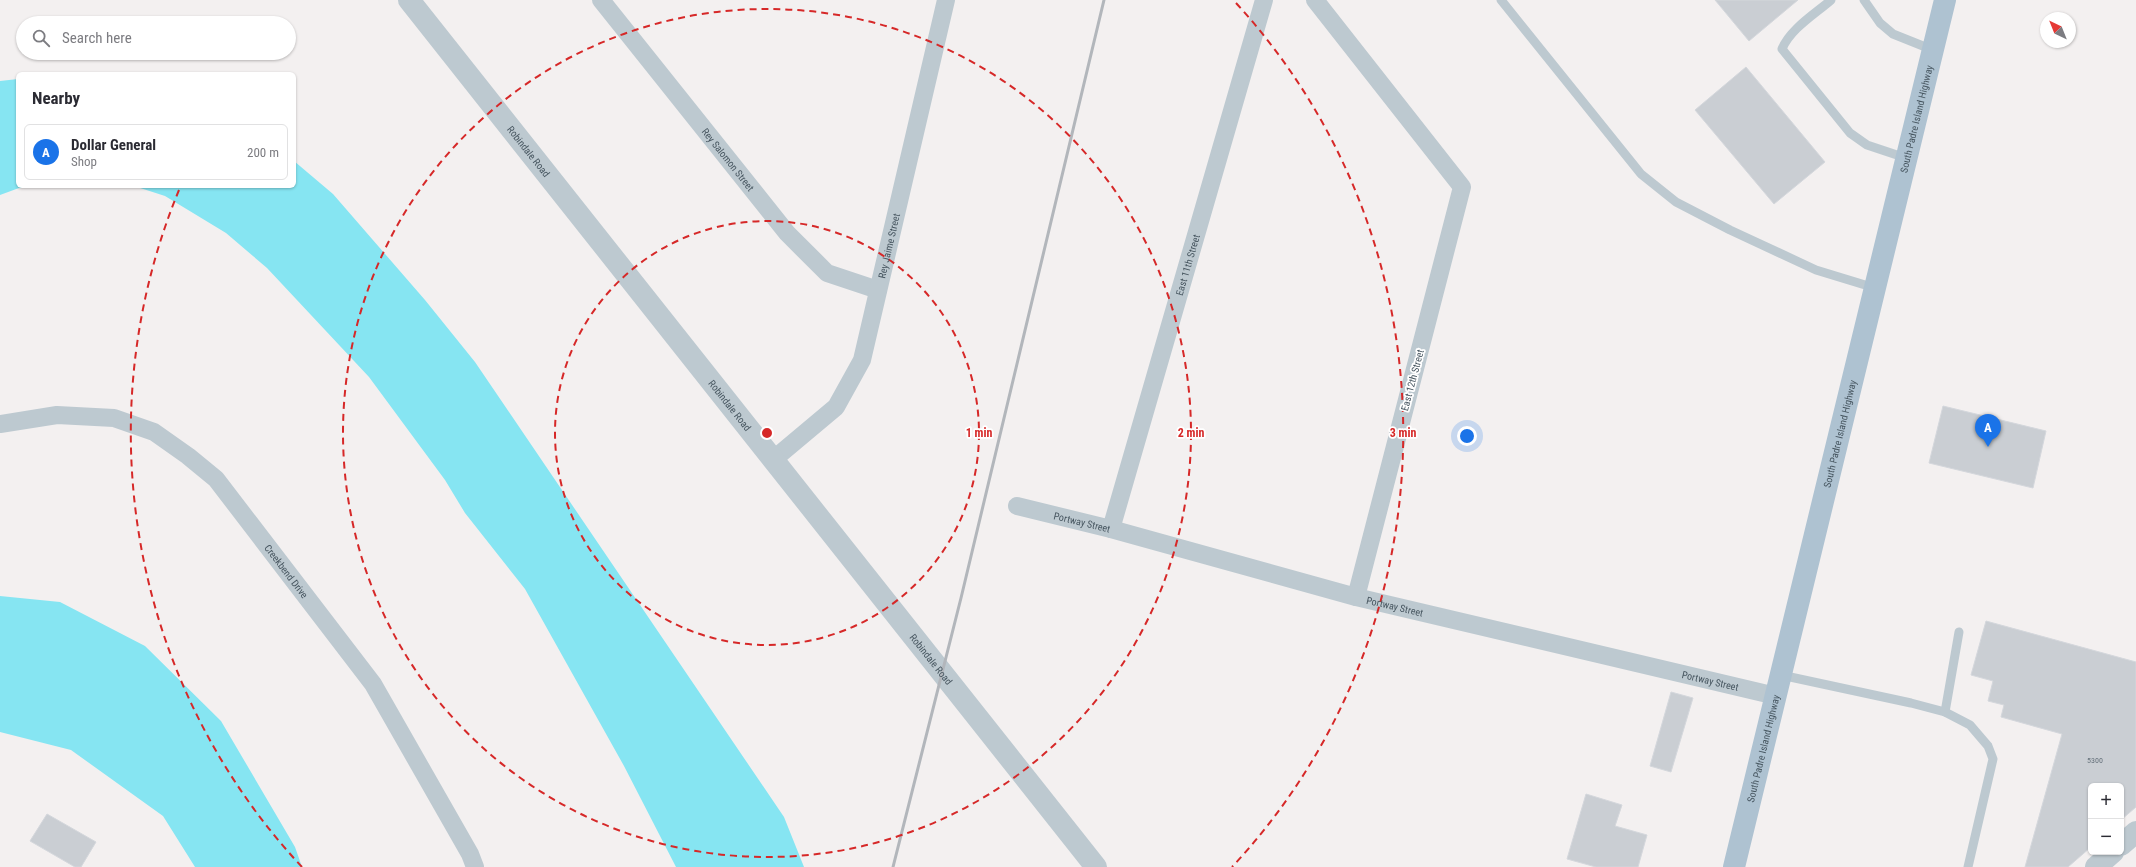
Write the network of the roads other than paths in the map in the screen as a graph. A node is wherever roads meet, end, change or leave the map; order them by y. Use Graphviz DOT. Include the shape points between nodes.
graph roads {
  1 [pos="409,0"];
  2 [pos="601,0"];
  3 [pos="1264,0"];
  4 [pos="1315,0"];
  5 [pos="1501,0"];
  6 [pos="1831,0"];
  7 [pos="1864,0"];
  8 [pos="1945,0"];
  9 [pos="945,1"];
  10 [pos="1933,50"];
  11 [pos="1906,158"];
  12 [pos="1875,288"];
  13 [pos="878,290"];
  14 [pos="0,424"];
  15 [pos="774,459"];
  16 [pos="1017,506"];
  17 [pos="1111,529"];
  18 [pos="1356,596"];
  19 [pos="1959,632"];
  20 [pos="1778,686"];
  21 [pos="1945,712"];
  22 [pos="2136,832"];
  23 [pos="2124,842"];
  24 [pos="2110,855"];
  25 [pos="475,867"];
  26 [pos="1096,867"];
  27 [pos="1734,867"];
  28 [pos="1968,867"];
  29 [pos="2096,867"];
  1 -- 15 [label="street, Robindale Road"];
  2 -- 13 [label="street, Rey Salomon Street" via="787,233 827,273"];
  3 -- 17 [label="street, East 11th Street"];
  4 -- 18 [label="street, East 12th Street" via="1462,187"];
  5 -- 12 [label="lane" via="1641,174 1676,202 1816,270"];
  6 -- 11 [label="lane" via="1792,34 1782,48 1850,133 1867,144"];
  7 -- 10 [label="lane" via="1880,22 1893,34"];
  8 -- 10 [label="main road, South Padre Island Highway"];
  9 -- 13 [label="street, Rey Jaime Street"];
  10 -- 11 [label="main road, South Padre Island Highway"];
  11 -- 12 [label="main road, South Padre Island Highway"];
  12 -- 20 [label="main road, South Padre Island Highway"];
  13 -- 15 [label="street, Rey Jaime Street" via="862,360 836,407"];
  14 -- 25 [label="street, Creekbend Drive" via="57,415 114,418 154,432 216,479 373,684"];
  15 -- 26 [label="street, Robindale Road" via="906,630"];
  16 -- 17 [label="street, Portway Street"];
  17 -- 18 [label="street, Portway Street"];
  18 -- 20 [label="street, Portway Street"];
  19 -- 21 [label="lane"];
  20 -- 21 [label="lane" via="1911,703"];
  20 -- 27 [label="main road, South Padre Island Highway"];
  21 -- 28 [label="lane" via="1970,726 1988,746 1993,759"];
  22 -- 23 [label="street"];
  24 -- 29 [label="street"];
}
